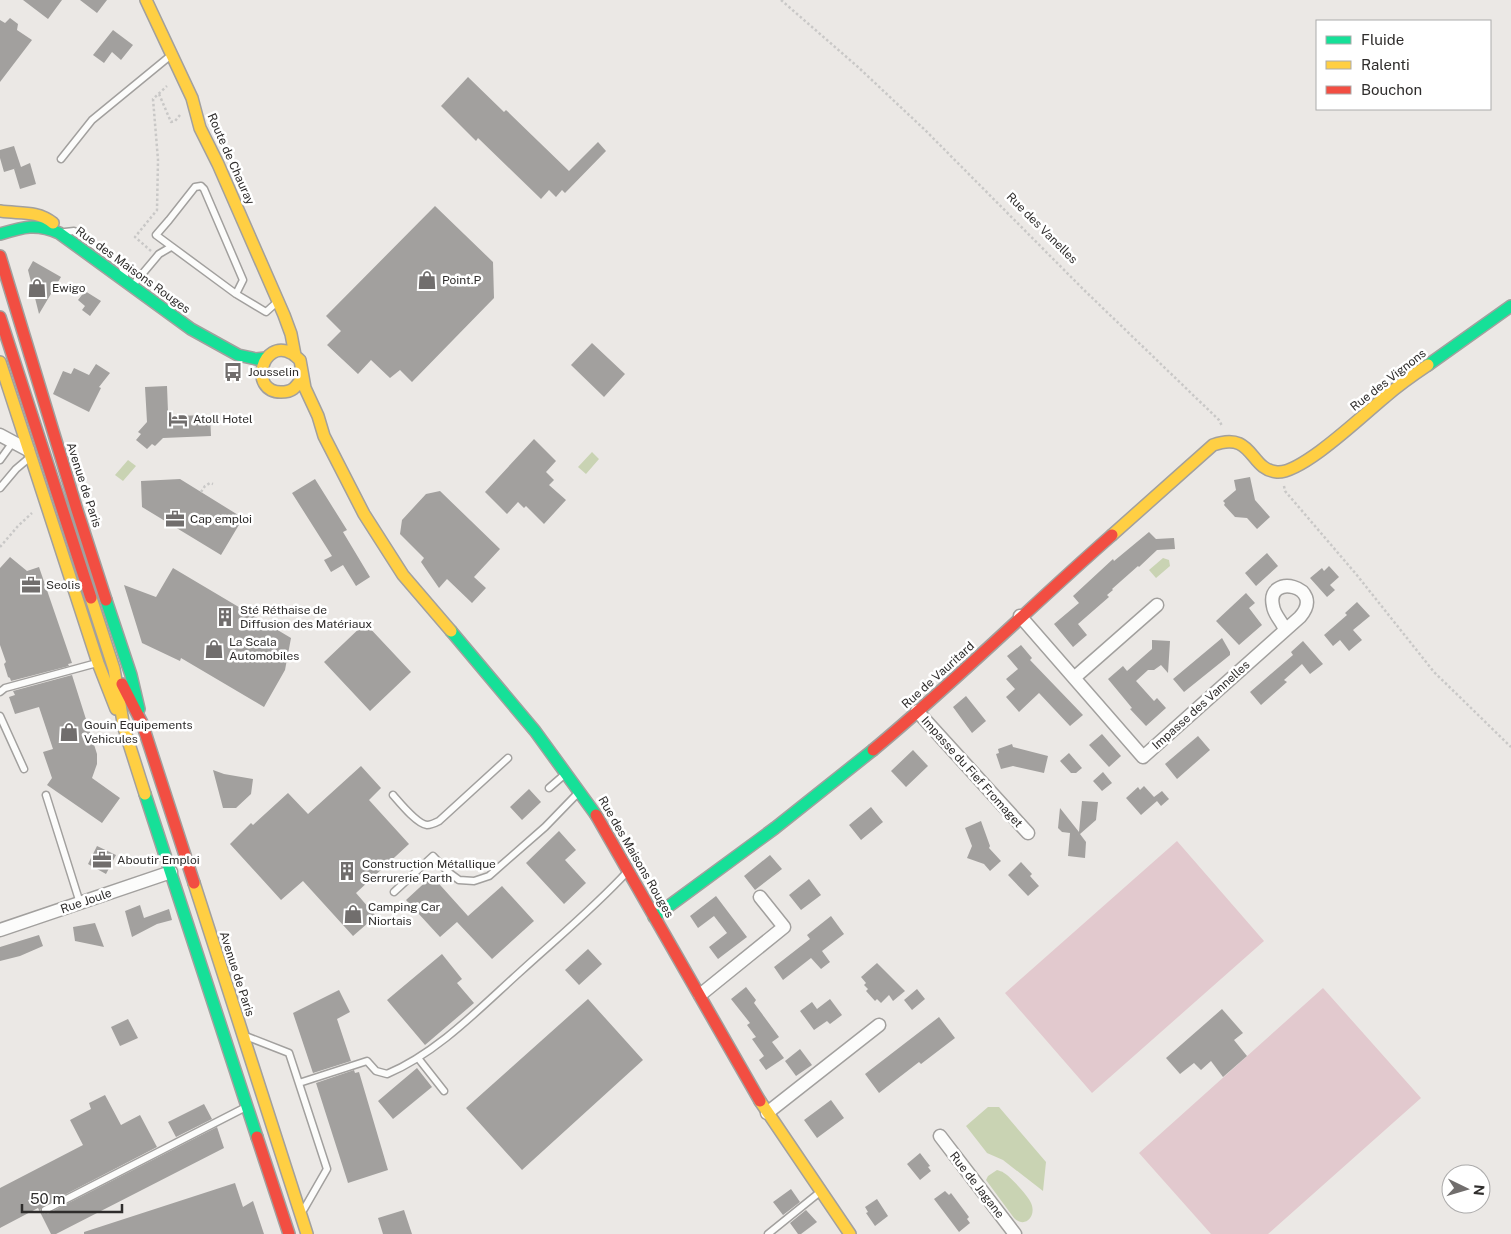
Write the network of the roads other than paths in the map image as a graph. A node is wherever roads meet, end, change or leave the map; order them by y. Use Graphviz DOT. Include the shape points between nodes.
graph roads {
  1 [pos="146,0"];
  2 [pos="171,55"];
  3 [pos="61,159"];
  4 [pos="0,211"];
  5 [pos="59,233"];
  6 [pos="0,234"];
  7 [pos="172,247"];
  8 [pos="0,256"];
  9 [pos="130,285"];
  10 [pos="236,294"];
  11 [pos="278,302"];
  12 [pos="1511,306"];
  13 [pos="0,317"];
  14 [pos="191,329"];
  15 [pos="295,355"];
  16 [pos="269,356"];
  17 [pos="0,362"];
  18 [pos="236,366"];
  19 [pos="247,372"];
  20 [pos="302,378"];
  21 [pos="263,380"];
  22 [pos="282,393"];
  23 [pos="294,403"];
  24 [pos="305,414"];
  25 [pos="0,435"];
  26 [pos="324,436"];
  27 [pos="1227,439"];
  28 [pos="13,442"];
  29 [pos="29,454"];
  30 [pos="0,460"];
  31 [pos="0,488"];
  32 [pos="1157,605"];
  33 [pos="1020,616"];
  34 [pos="1285,630"];
  35 [pos="98,663"];
  36 [pos="114,669"];
  37 [pos="1074,678"];
  38 [pos="0,692"];
  39 [pos="917,712"];
  40 [pos="0,716"];
  41 [pos="142,723"];
  42 [pos="124,728"];
  43 [pos="508,758"];
  44 [pos="24,768"];
  45 [pos="567,772"];
  46 [pos="549,788"];
  47 [pos="580,791"];
  48 [pos="46,795"];
  49 [pos="392,795"];
  50 [pos="1028,833"];
  51 [pos="629,870"];
  52 [pos="171,872"];
  53 [pos="394,892"];
  54 [pos="760,897"];
  55 [pos="80,903"];
  56 [pos="654,917"];
  57 [pos="0,930"];
  58 [pos="700,995"];
  59 [pos="879,1025"];
  60 [pos="242,1036"];
  61 [pos="418,1058"];
  62 [pos="299,1083"];
  63 [pos="444,1091"];
  64 [pos="248,1106"];
  65 [pos="767,1113"];
  66 [pos="940,1136"];
  67 [pos="821,1191"];
  68 [pos="45,1210"];
  69 [pos="301,1214"];
  70 [pos="289,1234"];
  71 [pos="307,1234"];
  72 [pos="768,1234"];
  73 [pos="850,1234"];
  74 [pos="1015,1234"];
  1 -- 2 [label="street, Route de Chauray"];
  2 -- 3 [label="lane" via="92,120"];
  2 -- 11 [label="street, Route de Chauray"];
  4 -- 5 [label="street, Rue des Maisons Rouges" via="38,213 53,223"];
  5 -- 6 [label="street, Rue des Maisons Rouges" via="44,226 34,226"];
  5 -- 9 [label="street, Rue des Maisons Rouges"];
  7 -- 9 [label="lane" via="159,254"];
  7 -- 10 [label="lane"];
  7 -- 10 [label="lane" via="156,234 195,187 201,186 244,280"];
  8 -- 41 [label="street, Avenue de Paris" via="131,674"];
  9 -- 14 [label="street, Rue des Maisons Rouges"];
  10 -- 11 [label="lane" via="266,312"];
  11 -- 15 [label="street, Route de Chauray" via="290,328"];
  11 -- 16 [label="street, Route de Chauray" via="278,333"];
  12 -- 27 [label="street, Rue des Vignons" via="1293,468 1274,472 1243,445"];
  13 -- 36 [label="street, Avenue de Paris"];
  14 -- 16 [label="street, Rue des Maisons Rouges" via="238,355"];
  14 -- 18 [label="street, Rue des Maisons Rouges" via="207,346"];
  15 -- 16 [label="street" via="284,351"];
  15 -- 20 [label="street" via="302,366"];
  16 -- 21 [label="street" via="262,367"];
  17 -- 29 [label="street, Avenue de Paris"];
  19 -- 21 [label="street"];
  20 -- 22 [label="street" via="295,389"];
  20 -- 26 [label="street, Rue des Maisons Rouges"];
  21 -- 22 [label="street" via="270,390"];
  22 -- 23 [label="street"];
  24 -- 26 [label="street, Rue des Maisons Rouges"];
  25 -- 28 [label="street"];
  26 -- 45 [label="street, Rue des Maisons Rouges" via="393,562"];
  27 -- 33 [label="street, Rue de Vauritard" via="1213,445"];
  28 -- 29 [label="street"];
  28 -- 30 [label="lane"];
  29 -- 31 [label="lane"];
  29 -- 35 [label="street, Avenue de Paris"];
  32 -- 37 [label="street"];
  33 -- 37 [label="street, Impasse des Vannelles"];
  33 -- 39 [label="street, Rue de Vauritard"];
  34 -- 37 [label="street, Impasse des Vannelles" via="1143,757"];
  35 -- 38 [label="lane"];
  35 -- 42 [label="street, Avenue de Paris"];
  36 -- 41 [label="street, Avenue de Paris"];
  36 -- 42 [label="street, Avenue de Paris"];
  39 -- 50 [label="street, Impasse du Fief Fromaget"];
  39 -- 56 [label="street, Rue de Vauritard" via="726,865"];
  40 -- 44 [label="lane"];
  41 -- 60 [label="street, Avenue de Paris"];
  42 -- 52 [label="street, Avenue de Paris"];
  43 -- 49 [label="lane" via="433,824 419,822"];
  45 -- 46 [label="lane"];
  45 -- 47 [label="street, Rue des Maisons Rouges"];
  47 -- 51 [label="street, Rue des Maisons Rouges"];
  47 -- 53 [label="lane" via="489,876 474,881 459,880 433,856"];
  48 -- 55 [label="lane"];
  51 -- 56 [label="street, Rue des Maisons Rouges"];
  51 -- 61 [label="lane" via="464,1022"];
  52 -- 55 [label="street, Rue Joule"];
  52 -- 64 [label="street, Avenue de Paris"];
  54 -- 58 [label="street" via="784,926"];
  55 -- 57 [label="street, Rue Joule"];
  56 -- 58 [label="street, Rue des Maisons Rouges"];
  58 -- 65 [label="street, Rue des Maisons Rouges"];
  59 -- 65 [label="street"];
  60 -- 62 [label="lane" via="289,1053"];
  60 -- 69 [label="street, Avenue de Paris"];
  61 -- 62 [label="lane" via="387,1074 376,1070 367,1061"];
  61 -- 63 [label="lane"];
  62 -- 69 [label="lane" via="327,1169"];
  64 -- 68 [label="lane"];
  64 -- 70 [label="street, Avenue de Paris"];
  65 -- 67 [label="street, Rue des Maisons Rouges"];
  66 -- 74 [label="street, Rue de Jagane"];
  67 -- 72 [label="lane"];
  67 -- 73 [label="street, Rue des Maisons Rouges"];
  69 -- 71 [label="street, Avenue de Paris"];
}
